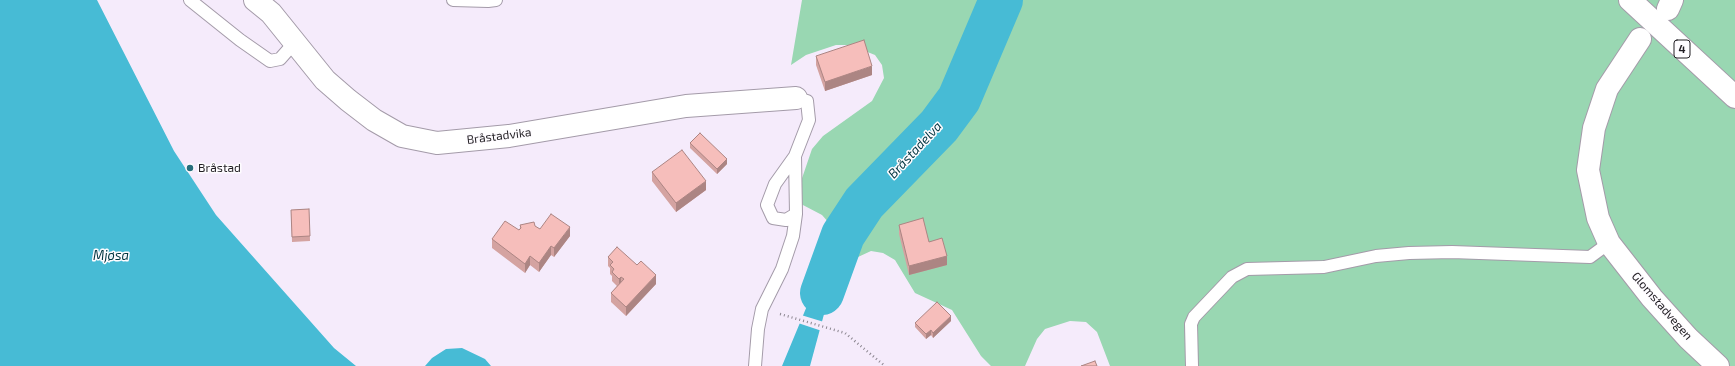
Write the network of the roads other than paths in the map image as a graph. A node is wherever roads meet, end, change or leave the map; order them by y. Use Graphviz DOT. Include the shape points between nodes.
graph roads {
  1 [pos="190,0"];
  2 [pos="255,0"];
  3 [pos="453,0"];
  4 [pos="496,0"];
  5 [pos="1630,0"];
  6 [pos="1640,38"];
  7 [pos="295,42"];
  8 [pos="1735,97"];
  9 [pos="796,98"];
  10 [pos="795,156"];
  11 [pos="796,214"];
  12 [pos="1609,243"];
  13 [pos="755,366"];
  14 [pos="1192,366"];
  15 [pos="1718,366"];
  1 -- 7 [label="lane" via="270,61 280,59"];
  2 -- 7 [label="main road, Bråstadvika" via="271,13"];
  3 -- 4 [label="lane"];
  5 -- 8 [label="main road, 4"];
  6 -- 12 [label="main road, Glomstadvegen" via="1607,89 1594,128 1588,170 1598,218"];
  7 -- 9 [label="main road, Bråstadvika" via="325,80 374,120 402,136 437,143 510,136 686,106"];
  9 -- 10 [label="lane" via="807,101 809,120"];
  10 -- 11 [label="lane"];
  10 -- 11 [label="lane" via="775,184 767,205 773,218 786,220"];
  11 -- 13 [label="lane" via="793,236 782,269 762,309"];
  12 -- 14 [label="lane" via="1590,258 1452,252 1410,253 1376,256 1324,267 1247,269 1232,277 1194,317 1191,324"];
  12 -- 15 [label="main road, Glomstadvegen" via="1652,298 1688,338"];
}
